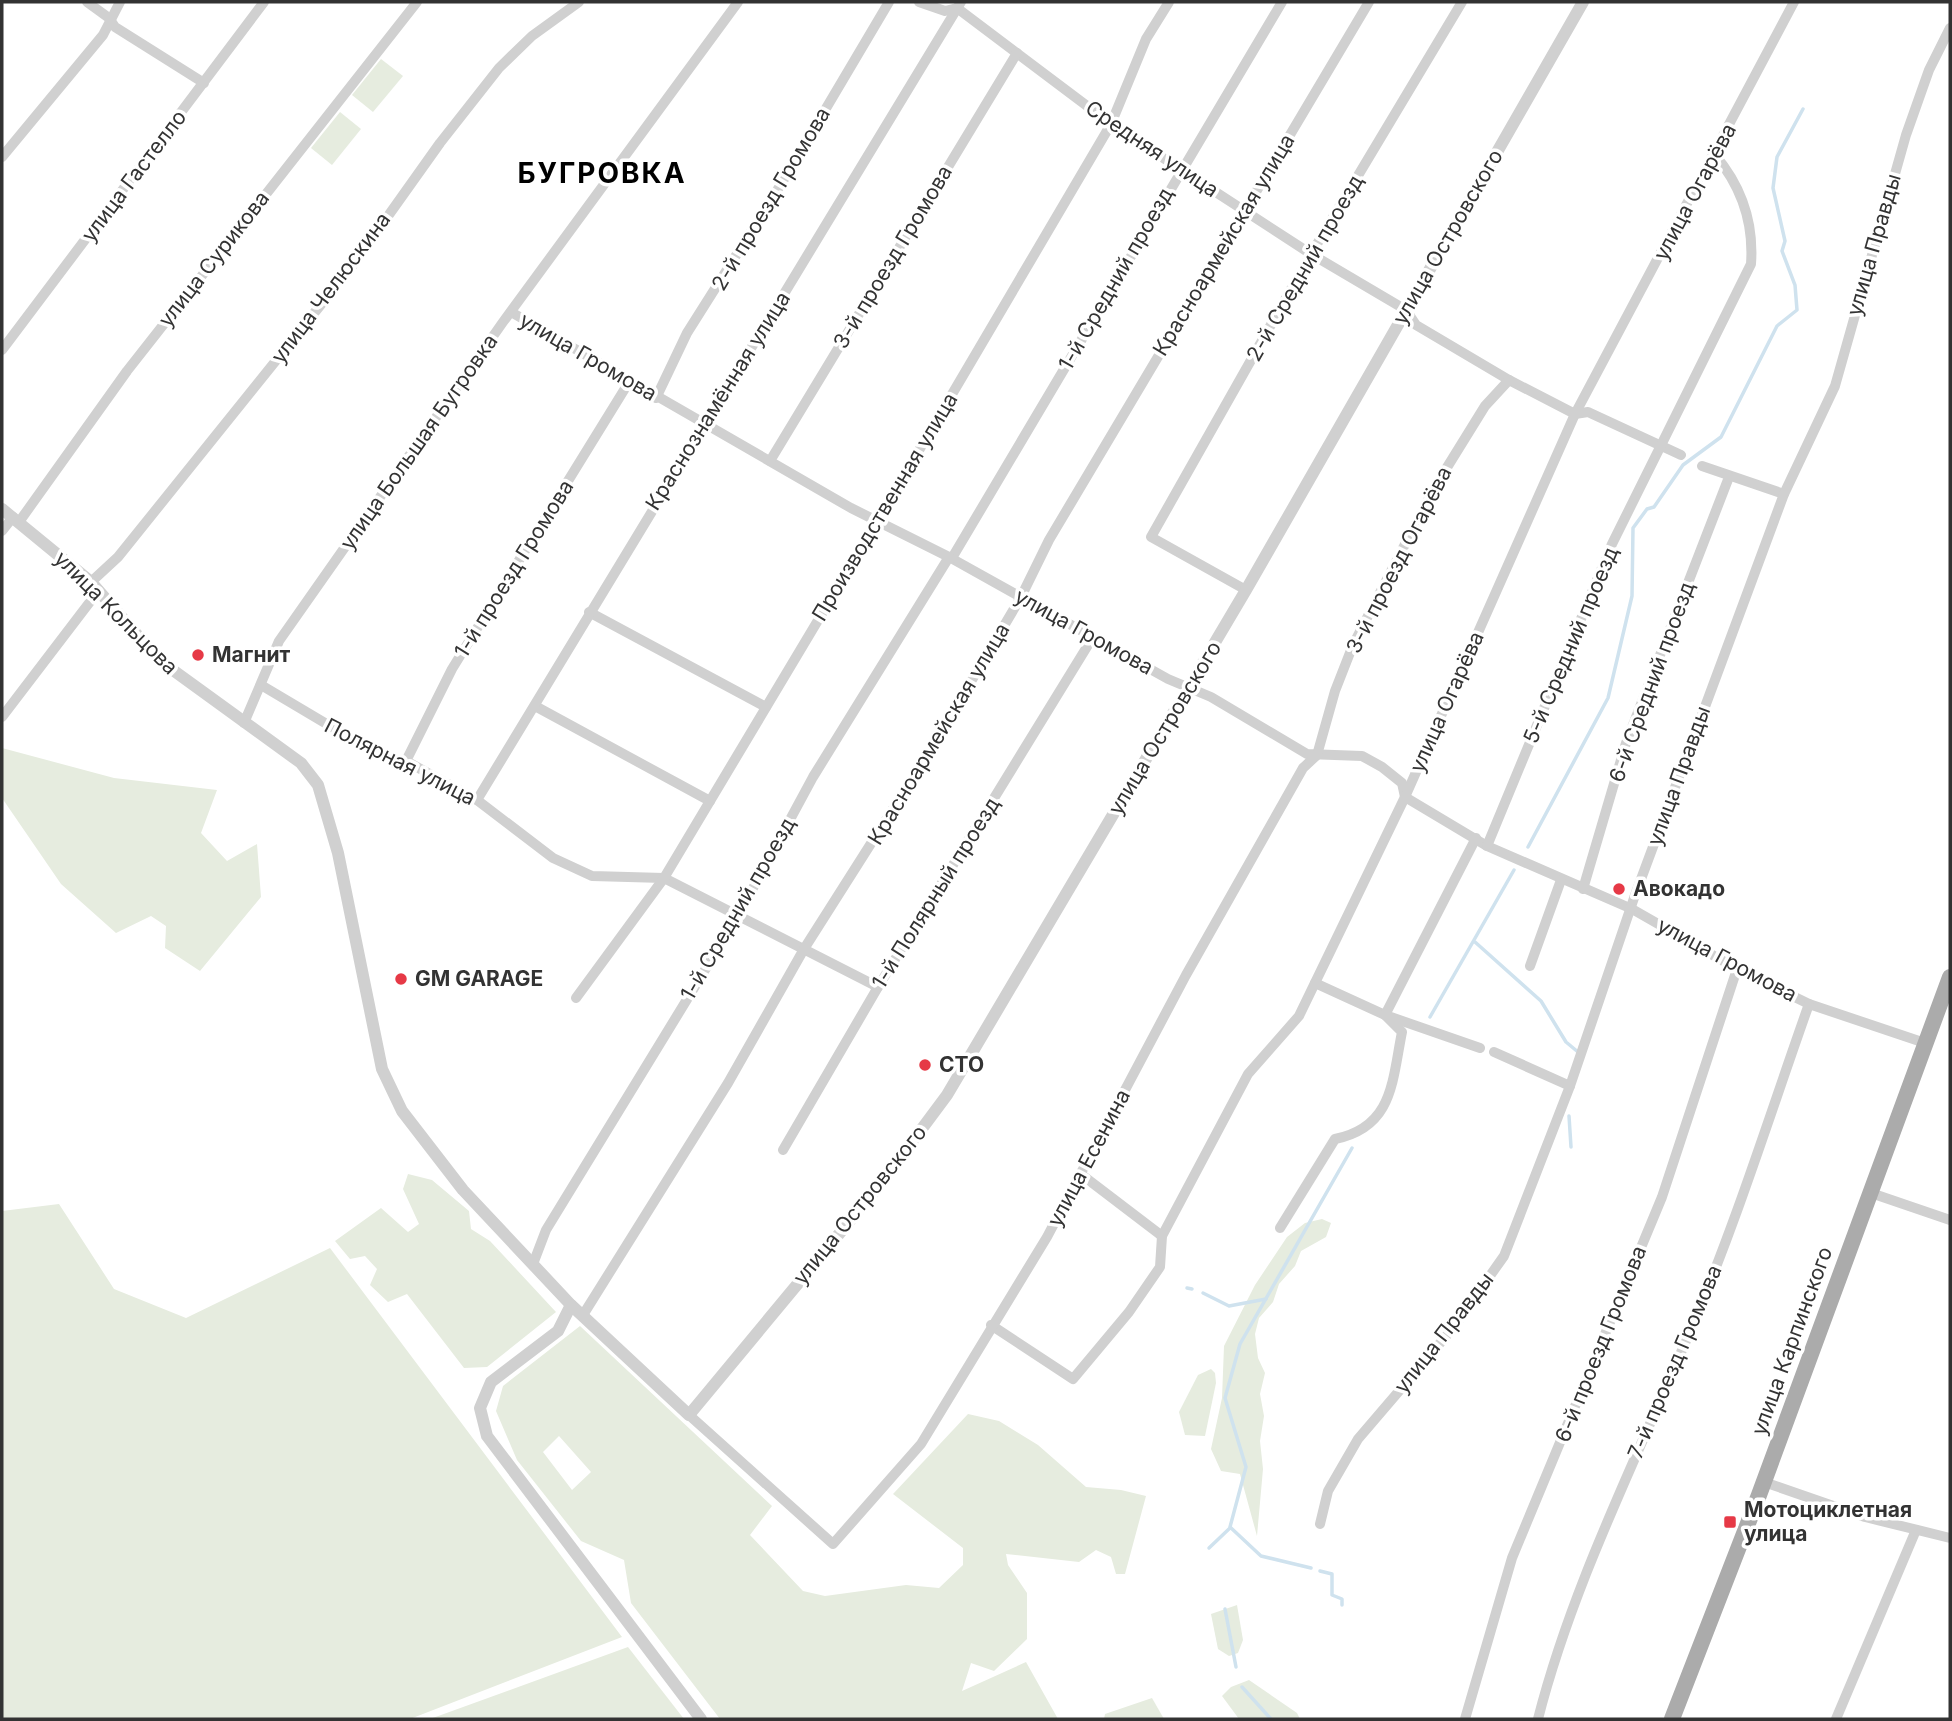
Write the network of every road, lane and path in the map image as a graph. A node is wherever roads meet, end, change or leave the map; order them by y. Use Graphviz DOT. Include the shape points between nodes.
graph roads {
  1 [pos="87,2"];
  2 [pos="120,2"];
  3 [pos="264,2"];
  4 [pos="416,2"];
  5 [pos="579,2"];
  6 [pos="738,2"];
  7 [pos="889,2"];
  8 [pos="919,2"];
  9 [pos="1170,2"];
  10 [pos="1282,2"];
  11 [pos="1369,2"];
  12 [pos="1462,2"];
  13 [pos="1583,2"];
  14 [pos="1794,2"];
  15 [pos="959,5"];
  16 [pos="109,18"];
  17 [pos="1950,28"];
  18 [pos="1017,53"];
  19 [pos="204,83"];
  20 [pos="1111,124"];
  21 [pos="1714,155"];
  22 [pos="2,157"];
  23 [pos="1181,170"];
  24 [pos="1244,210"];
  25 [pos="1311,254"];
  26 [pos="1406,310"];
  27 [pos="511,312"];
  28 [pos="2,350"];
  29 [pos="1508,380"];
  30 [pos="629,383"];
  31 [pos="656,398"];
  32 [pos="1575,414"];
  33 [pos="705,425"];
  34 [pos="1661,446"];
  35 [pos="1681,455"];
  36 [pos="770,461"];
  37 [pos="1702,466"];
  38 [pos="1729,477"];
  39 [pos="1784,494"];
  40 [pos="2,509"];
  41 [pos="16,519"];
  42 [pos="878,520"];
  43 [pos="2,531"];
  44 [pos="951,557"];
  45 [pos="95,586"];
  46 [pos="1246,590"];
  47 [pos="1021,597"];
  48 [pos="589,612"];
  49 [pos="1093,637"];
  50 [pos="261,685"];
  51 [pos="1188,689"];
  52 [pos="534,706"];
  53 [pos="766,707"];
  54 [pos="2,717"];
  55 [pos="244,723"];
  56 [pos="1317,755"];
  57 [pos="406,761"];
  58 [pos="1405,797"];
  59 [pos="477,800"];
  60 [pos="710,801"];
  61 [pos="1476,838"];
  62 [pos="1487,846"];
  63 [pos="664,877"];
  64 [pos="1561,880"];
  65 [pos="1583,889"];
  66 [pos="1632,909"];
  67 [pos="738,916"];
  68 [pos="803,949"];
  69 [pos="1530,966"];
  70 [pos="1737,969"];
  71 [pos="1950,977"];
  72 [pos="1315,983"];
  73 [pos="878,987"];
  74 [pos="576,998"];
  75 [pos="1809,1004"];
  76 [pos="1385,1015"];
  77 [pos="1925,1043"];
  78 [pos="1480,1048"];
  79 [pos="1494,1052"];
  80 [pos="1570,1086"];
  81 [pos="783,1150"];
  82 [pos="1082,1175"];
  83 [pos="1868,1192"];
  84 [pos="1950,1220"];
  85 [pos="1280,1228"];
  86 [pos="1162,1236"];
  87 [pos="533,1264"];
  88 [pos="571,1305"];
  89 [pos="583,1315"];
  90 [pos="991,1325"];
  91 [pos="688,1415"];
  92 [pos="1764,1482"];
  93 [pos="1320,1524"];
  94 [pos="1916,1530"];
  95 [pos="1950,1538"];
  96 [pos="701,1719"];
  97 [pos="1465,1719"];
  98 [pos="1538,1719"];
  99 [pos="1672,1719"];
  100 [pos="1836,1719"];
  1 -- 16 [label="street"];
  2 -- 16 [label="street"];
  3 -- 19 [label="street, улица Гастелло"];
  4 -- 41 [label="street, улица Сурикова"];
  5 -- 45 [label="street, улица Челюскина" via="532,36 499,68 439,143 356,261"];
  6 -- 27 [label="street, улица Большая Бугровка"];
  7 -- 31 [label="street, 2-й проезд Громова" via="688,333"];
  8 -- 15 [label="street, Средняя улица" via="945,11"];
  9 -- 20 [label="street, Производственная улица" via="1146,39"];
  10 -- 23 [label="street, 1-й Средний проезд"];
  11 -- 24 [label="street, Красноармейская улица"];
  12 -- 25 [label="street, 2-й Средний проезд"];
  13 -- 26 [label="street, улица Островского"];
  14 -- 21 [label="street, улица Огарёва"];
  15 -- 18 [label="street, Средняя улица"];
  15 -- 33 [label="street, Краснознамённая улица"];
  16 -- 19 [label="street" via="115,27"];
  16 -- 22 [label="street" via="103,35"];
  17 -- 39 [label="street, улица Правды" via="1929,69 1906,135 1835,386"];
  18 -- 20 [label="street, Средняя улица"];
  18 -- 36 [label="street, 3-й проезд Громова"];
  19 -- 28 [label="street, улица Гастелло"];
  20 -- 23 [label="street, Средняя улица"];
  20 -- 42 [label="street, Производственная улица"];
  21 -- 32 [label="street, улица Огарёва"];
  21 -- 34 [label="street, 5-й Средний проезд" via="1732,175 1750,222 1751,264"];
  23 -- 24 [label="street, Средняя улица"];
  23 -- 44 [label="street, 1-й Средний проезд"];
  24 -- 25 [label="street, Средняя улица"];
  24 -- 47 [label="street, Красноармейская улица" via="1049,540"];
  25 -- 26 [label="street, Средняя улица"];
  25 -- 46 [label="street, 2-й Средний проезд" via="1151,537"];
  26 -- 29 [label="street, Средняя улица" via="1416,325"];
  26 -- 46 [label="street, улица Островского"];
  27 -- 30 [label="street, улица Громова"];
  27 -- 50 [label="street, улица Большая Бугровка" via="279,641"];
  29 -- 32 [label="street, Средняя улица"];
  29 -- 56 [label="street, 3-й проезд Огарёва" via="1485,406 1433,490 1353,645"];
  30 -- 31 [label="street, улица Громова"];
  30 -- 57 [label="street, 1-й проезд Громова" via="452,669"];
  31 -- 33 [label="street, улица Громова"];
  32 -- 34 [label="street, Средняя улица" via="1588,412"];
  32 -- 58 [label="street, улица Огарёва"];
  33 -- 36 [label="street, улица Громова"];
  33 -- 48 [label="street, Краснознамённая улица"];
  34 -- 35 [label="street, Средняя улица"];
  34 -- 62 [label="street, 5-й Средний проезд" via="1612,544"];
  36 -- 42 [label="street, улица Громова"];
  37 -- 38 [label="street"];
  38 -- 39 [label="street"];
  38 -- 65 [label="street, 6-й Средний проезд" via="1626,743"];
  39 -- 66 [label="street, улица Правды"];
  40 -- 41 [label="street, улица Кольцова"];
  41 -- 43 [label="street, улица Сурикова"];
  41 -- 45 [label="street, улица Кольцова"];
  42 -- 44 [label="street, улица Громова"];
  42 -- 53 [label="street, Производственная улица"];
  44 -- 47 [label="street, улица Громова"];
  44 -- 67 [label="street, 1-й Средний проезд" via="813,777"];
  45 -- 54 [label="street, улица Челюскина"];
  45 -- 55 [label="street, улица Кольцова" via="159,660"];
  46 -- 51 [label="street, улица Островского"];
  47 -- 49 [label="street, улица Громова"];
  47 -- 68 [label="street, Красноармейская улица"];
  48 -- 52 [label="street, Краснознамённая улица"];
  48 -- 53 [label="street"];
  49 -- 51 [label="street, улица Громова"];
  49 -- 73 [label="street, 1-й Полярный проезд"];
  50 -- 55 [label="street, улица Большая Бугровка"];
  50 -- 57 [label="street, Полярная улица" via="389,761"];
  51 -- 56 [label="street, улица Громова" via="1211,697 1307,754"];
  51 -- 91 [label="street, улица Островского" via="947,1095 883,1181"];
  52 -- 59 [label="street, Краснознамённая улица"];
  52 -- 60 [label="street"];
  53 -- 60 [label="street, Производственная улица"];
  55 -- 87 [label="street, улица Кольцова" via="301,763 318,785 338,853 382,1069 402,1111 463,1190"];
  56 -- 58 [label="street, улица Громова" via="1372,761 1402,783"];
  56 -- 82 [label="street, улица Есенина" via="1303,768 1186,975"];
  57 -- 59 [label="street, Полярная улица"];
  58 -- 61 [label="street, улица Громова"];
  58 -- 72 [label="street, улица Огарёва"];
  59 -- 63 [label="street, Полярная улица" via="553,858 592,876"];
  60 -- 63 [label="street, Производственная улица"];
  61 -- 62 [label="street, улица Громова"];
  61 -- 76 [label="street"];
  62 -- 64 [label="street, улица Громова"];
  63 -- 67 [label="street, Полярная улица"];
  63 -- 74 [label="street, Производственная улица"];
  64 -- 65 [label="street, улица Громова"];
  64 -- 69 [label="street"];
  65 -- 66 [label="street, улица Громова"];
  66 -- 70 [label="street, улица Громова"];
  66 -- 80 [label="street, улица Правды"];
  67 -- 68 [label="street, Полярная улица"];
  67 -- 87 [label="street, 1-й Средний проезд" via="546,1230"];
  68 -- 73 [label="street, Полярная улица"];
  68 -- 89 [label="street, Красноармейская улица" via="728,1083"];
  70 -- 75 [label="street, улица Громова"];
  70 -- 97 [label="street, 6-й проезд Громова" via="1662,1197 1512,1558"];
  71 -- 77 [label="main road, улица Карпинского"];
  72 -- 76 [label="street"];
  72 -- 86 [label="street, улица Огарёва" via="1299,1016 1248,1074"];
  73 -- 81 [label="street, 1-й Полярный проезд"];
  75 -- 77 [label="street, улица Громова"];
  75 -- 98 [label="street, 7-й проезд Громова" via="1695,1319 1608,1516"];
  76 -- 78 [label="street"];
  76 -- 85 [label="street" via="1402,1032 1378,1119 1352,1135 1335,1139"];
  77 -- 83 [label="main road, улица Карпинского"];
  79 -- 80 [label="street"];
  80 -- 93 [label="street, улица Правды" via="1504,1256 1453,1328 1358,1439 1328,1491"];
  82 -- 86 [label="street"];
  82 -- 90 [label="street, улица Есенина"];
  83 -- 84 [label="street"];
  83 -- 92 [label="main road, улица Карпинского"];
  86 -- 90 [label="street, улица Огарёва" via="1160,1267 1073,1379"];
  87 -- 88 [label="street"];
  88 -- 89 [label="street"];
  88 -- 96 [label="street" via="558,1331 491,1382 480,1408 487,1436"];
  89 -- 91 [label="street"];
  90 -- 91 [label="street, улица Есенина" via="921,1444 833,1544"];
  92 -- 94 [label="street"];
  92 -- 99 [label="main road, улица Карпинского"];
  94 -- 95 [label="street"];
  94 -- 100 [label="street"];
}
